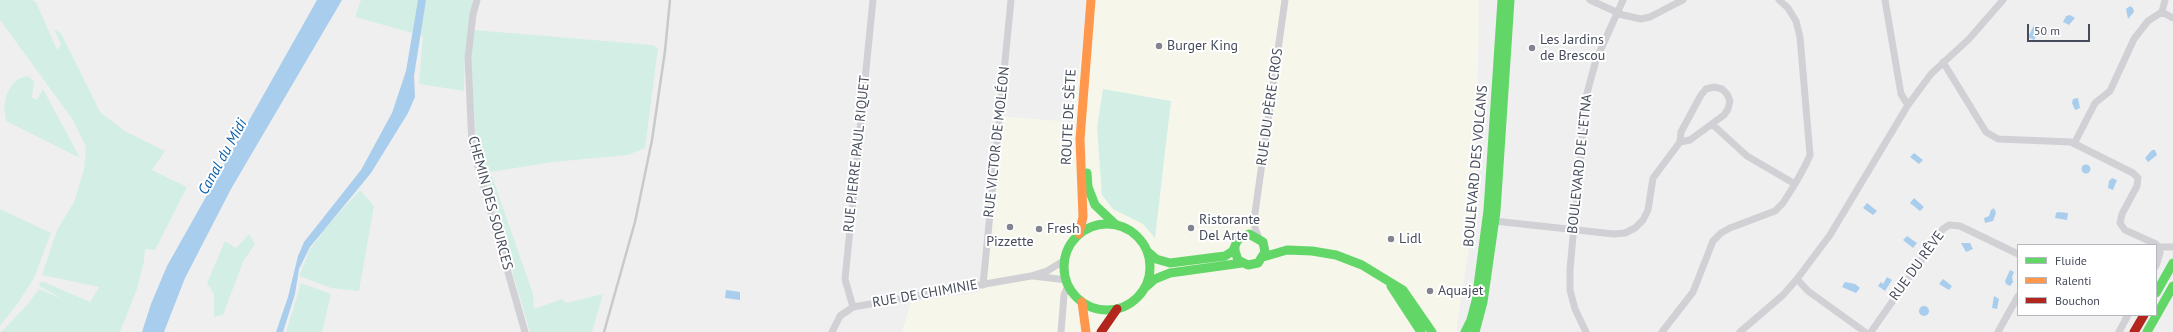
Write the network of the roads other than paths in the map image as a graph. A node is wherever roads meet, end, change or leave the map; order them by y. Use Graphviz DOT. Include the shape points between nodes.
graph roads {
  1 [pos="477,0"];
  2 [pos="873,0"];
  3 [pos="1011,0"];
  4 [pos="1091,0"];
  5 [pos="1097,0"];
  6 [pos="1285,0"];
  7 [pos="1502,0"];
  8 [pos="1510,0"];
  9 [pos="1590,0"];
  10 [pos="1624,0"];
  11 [pos="1683,0"];
  12 [pos="1779,0"];
  13 [pos="1884,0"];
  14 [pos="2003,0"];
  15 [pos="2165,0"];
  16 [pos="2162,12"];
  17 [pos="1618,13"];
  18 [pos="2173,18"];
  19 [pos="1943,62"];
  20 [pos="1908,106"];
  21 [pos="1712,124"];
  22 [pos="1680,142"];
  23 [pos="2074,144"];
  24 [pos="1795,184"];
  25 [pos="1255,213"];
  26 [pos="1494,221"];
  27 [pos="1115,224"];
  28 [pos="1573,230"];
  29 [pos="1079,234"];
  30 [pos="1244,236"];
  31 [pos="1261,240"];
  32 [pos="2155,244"];
  33 [pos="1235,246"];
  34 [pos="2158,247"];
  35 [pos="2173,247"];
  36 [pos="1287,250"];
  37 [pos="1148,252"];
  38 [pos="2017,254"];
  39 [pos="1263,257"];
  40 [pos="1065,260"];
  41 [pos="1242,263"];
  42 [pos="2157,263"];
  43 [pos="2173,263"];
  44 [pos="1031,276"];
  45 [pos="1386,279"];
  46 [pos="1797,279"];
  47 [pos="1068,283"];
  48 [pos="983,285"];
  49 [pos="1146,286"];
  50 [pos="2173,286"];
  51 [pos="2157,291"];
  52 [pos="2017,298"];
  53 [pos="1082,302"];
  54 [pos="853,307"];
  55 [pos="1117,309"];
  56 [pos="2157,315"];
  57 [pos="2127,316"];
  58 [pos="2143,316"];
  59 [pos="2157,316"];
  60 [pos="525,332"];
  61 [pos="832,332"];
  62 [pos="1061,332"];
  63 [pos="1086,332"];
  64 [pos="1101,332"];
  65 [pos="1421,332"];
  66 [pos="1432,332"];
  67 [pos="1465,332"];
  68 [pos="1475,332"];
  69 [pos="1586,332"];
  70 [pos="1662,332"];
  71 [pos="1740,332"];
  72 [pos="1865,332"];
  73 [pos="1871,332"];
  74 [pos="1998,332"];
  75 [pos="2119,332"];
  76 [pos="2134,332"];
  77 [pos="2148,332"];
  1 -- 60 [label="street, CHEMIN DES SOURCES" via="468,57 472,146"];
  2 -- 54 [label="street, RUE PIERRE PAUL RIQUET" via="845,274"];
  3 -- 48 [label="street, RUE VICTOR DE MOLÉON"];
  4 -- 29 [label="street, ROUTE DE SÈTE" via="1080,139 1083,217"];
  5 -- 27 [label="street, ROUTE DE SÈTE" via="1086,164 1088,186 1095,205"];
  6 -- 25 [label="street, RUE DU PÈRE CROS"];
  7 -- 67 [label="street, BOULEVARD DES VOLCANS" via="1488,210 1476,300"];
  8 -- 26 [label="street, BOULEVARD DES VOLCANS"];
  9 -- 17 [label="street"];
  10 -- 17 [label="street, BOULEVARD DE L'ETNA"];
  11 -- 17 [label="street" via="1650,17 1632,18"];
  12 -- 24 [label="street" via="1796,21 1800,37 1810,142 1806,166"];
  13 -- 20 [label="street" via="1901,94"];
  14 -- 19 [label="street" via="1969,39"];
  15 -- 16 [label="street"];
  16 -- 18 [label="street"];
  16 -- 23 [label="street" via="2148,21 2134,39 2110,90 2095,103"];
  17 -- 28 [label="street, BOULEVARD DE L'ETNA" via="1596,60 1586,97"];
  19 -- 20 [label="street"];
  19 -- 23 [label="street" via="1986,132 1998,139"];
  20 -- 46 [label="street" via="1830,235"];
  21 -- 22 [label="street" via="1690,140"];
  21 -- 22 [label="street" via="1724,115 1730,101 1722,89 1714,87 1706,89 1701,95 1681,132"];
  21 -- 24 [label="street" via="1747,156"];
  22 -- 28 [label="street" via="1653,178 1648,210 1635,228 1625,233 1614,234"];
  23 -- 32 [label="street" via="2133,173 2138,178 2137,186 2120,223 2125,230"];
  24 -- 70 [label="street" via="1775,211 1730,228 1713,241 1693,292"];
  25 -- 30 [label="street, RUE DU PÈRE CROS"];
  25 -- 31 [label="street, RUE DU PÈRE CROS" via="1255,228"];
  26 -- 28 [label="street"];
  26 -- 68 [label="street, BOULEVARD DES VOLCANS" via="1483,302"];
  27 -- 29 [label="street" via="1090,227"];
  27 -- 37 [label="street" via="1135,234"];
  28 -- 69 [label="street, BOULEVARD DE L'ETNA" via="1570,290 1575,309"];
  29 -- 40 [label="street" via="1068,250"];
  30 -- 31 [label="street" via="1249,234"];
  30 -- 33 [label="street"];
  31 -- 36 [label="street" via="1269,246"];
  31 -- 39 [label="street" via="1265,247"];
  33 -- 37 [label="street" via="1230,254 1225,256 1170,263 1156,259"];
  33 -- 41 [label="street" via="1236,256"];
  34 -- 35 [label="street"];
  34 -- 42 [label="street" via="2160,253"];
  36 -- 39 [label="street"];
  36 -- 45 [label="street" via="1317,251 1336,255 1362,265"];
  37 -- 49 [label="street" via="1150,275"];
  38 -- 73 [label="street, RUE DU RÊVE" via="1960,226 1948,225"];
  39 -- 41 [label="street" via="1253,265"];
  40 -- 44 [label="street, RUE DE CHIMINIE" via="1047,271"];
  40 -- 47 [label="street"];
  41 -- 49 [label="street" via="1170,273"];
  43 -- 51 [label="street"];
  44 -- 47 [label="street, RUE DE CHIMINIE"];
  44 -- 48 [label="street, RUE DE CHIMINIE"];
  45 -- 65 [label="street"];
  45 -- 66 [label="street" via="1403,290"];
  46 -- 71 [label="street" via="1780,298"];
  46 -- 72 [label="street" via="1808,291"];
  47 -- 53 [label="street"];
  47 -- 62 [label="street" via="1064,295"];
  48 -- 54 [label="street, RUE DE CHIMINIE"];
  49 -- 55 [label="street" via="1129,305"];
  50 -- 56 [label="street"];
  52 -- 74 [label="street"];
  53 -- 55 [label="street" via="1104,310"];
  53 -- 63 [label="street"];
  54 -- 61 [label="street, RUE DE CHIMINIE" via="840,316"];
  55 -- 64 [label="street"];
  57 -- 75 [label="street"];
  58 -- 76 [label="street"];
  59 -- 77 [label="street"];
}
